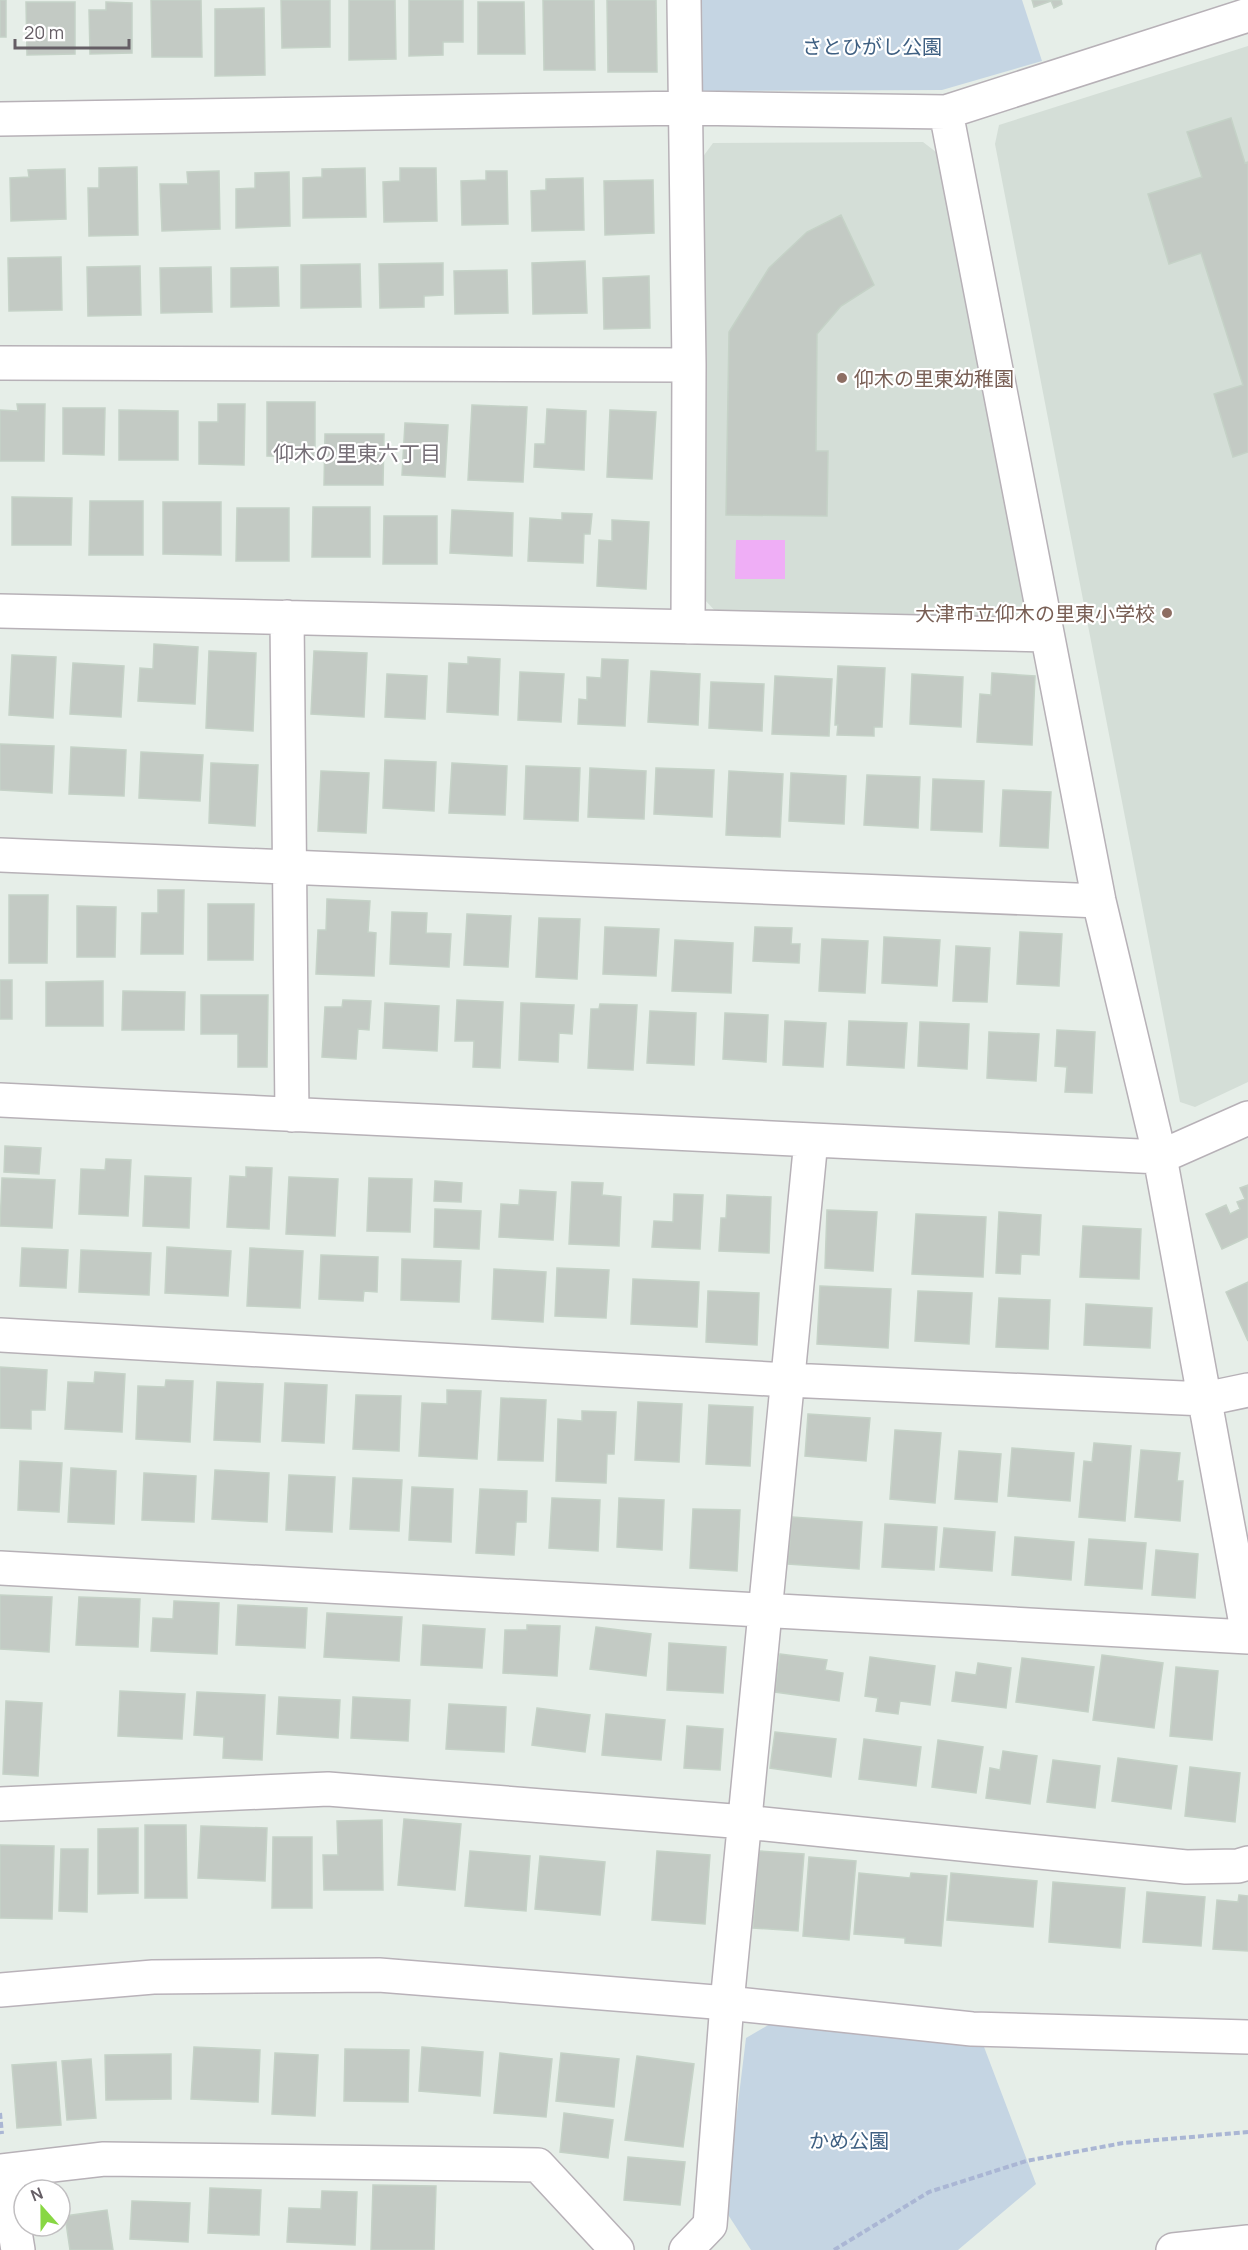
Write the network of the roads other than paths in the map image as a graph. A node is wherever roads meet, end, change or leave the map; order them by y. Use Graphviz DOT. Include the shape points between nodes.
graph roads {
  1 [pos="684,0"];
  2 [pos="1248,15"];
  3 [pos="687,108"];
  4 [pos="946,112"];
  5 [pos="0,119"];
  6 [pos="0,363"];
  7 [pos="688,365"];
  8 [pos="0,611"];
  9 [pos="286,617"];
  10 [pos="688,627"];
  11 [pos="1047,635"];
  12 [pos="0,855"];
  13 [pos="290,866"];
  14 [pos="1099,901"];
  15 [pos="0,1100"];
  16 [pos="292,1115"];
  17 [pos="1248,1118"];
  18 [pos="811,1140"];
  19 [pos="1160,1157"];
  20 [pos="0,1335"];
  21 [pos="788,1380"];
  22 [pos="1248,1390"];
  23 [pos="1205,1399"];
  24 [pos="0,1568"];
  25 [pos="766,1610"];
  26 [pos="1248,1636"];
  27 [pos="0,1804"];
  28 [pos="745,1822"];
  29 [pos="1248,1863"];
  30 [pos="0,1990"];
  31 [pos="727,2003"];
  32 [pos="1248,2037"];
  33 [pos="2,2171"];
  34 [pos="1248,2242"];
  35 [pos="18,2250"];
  36 [pos="617,2250"];
  37 [pos="686,2250"];
  38 [pos="1173,2250"];
  1 -- 3 [label="street"];
  2 -- 4 [label="street"];
  3 -- 4 [label="street"];
  3 -- 5 [label="street"];
  3 -- 7 [label="street"];
  4 -- 11 [label="street"];
  6 -- 7 [label="street"];
  7 -- 10 [label="street"];
  8 -- 9 [label="street"];
  9 -- 10 [label="street"];
  9 -- 13 [label="street"];
  10 -- 11 [label="street"];
  11 -- 14 [label="street"];
  12 -- 13 [label="street"];
  13 -- 14 [label="street"];
  13 -- 16 [label="street"];
  14 -- 19 [label="street"];
  15 -- 16 [label="street"];
  16 -- 18 [label="street"];
  17 -- 19 [label="street"];
  18 -- 19 [label="street"];
  18 -- 21 [label="street"];
  19 -- 23 [label="street"];
  20 -- 21 [label="street"];
  21 -- 23 [label="street"];
  21 -- 25 [label="street"];
  22 -- 23 [label="street"];
  23 -- 26 [label="street"];
  24 -- 25 [label="street"];
  25 -- 26 [label="street"];
  25 -- 28 [label="street"];
  27 -- 28 [label="street" via="328,1789"];
  28 -- 29 [label="street" via="1186,1867"];
  28 -- 31 [label="street"];
  30 -- 31 [label="street" via="153,1977 379,1975"];
  31 -- 32 [label="street" via="972,2029"];
  31 -- 37 [label="street" via="710,2225"];
  33 -- 35 [label="street"];
  33 -- 36 [label="street" via="104,2159 538,2165"];
  34 -- 38 [label="street"];
}
